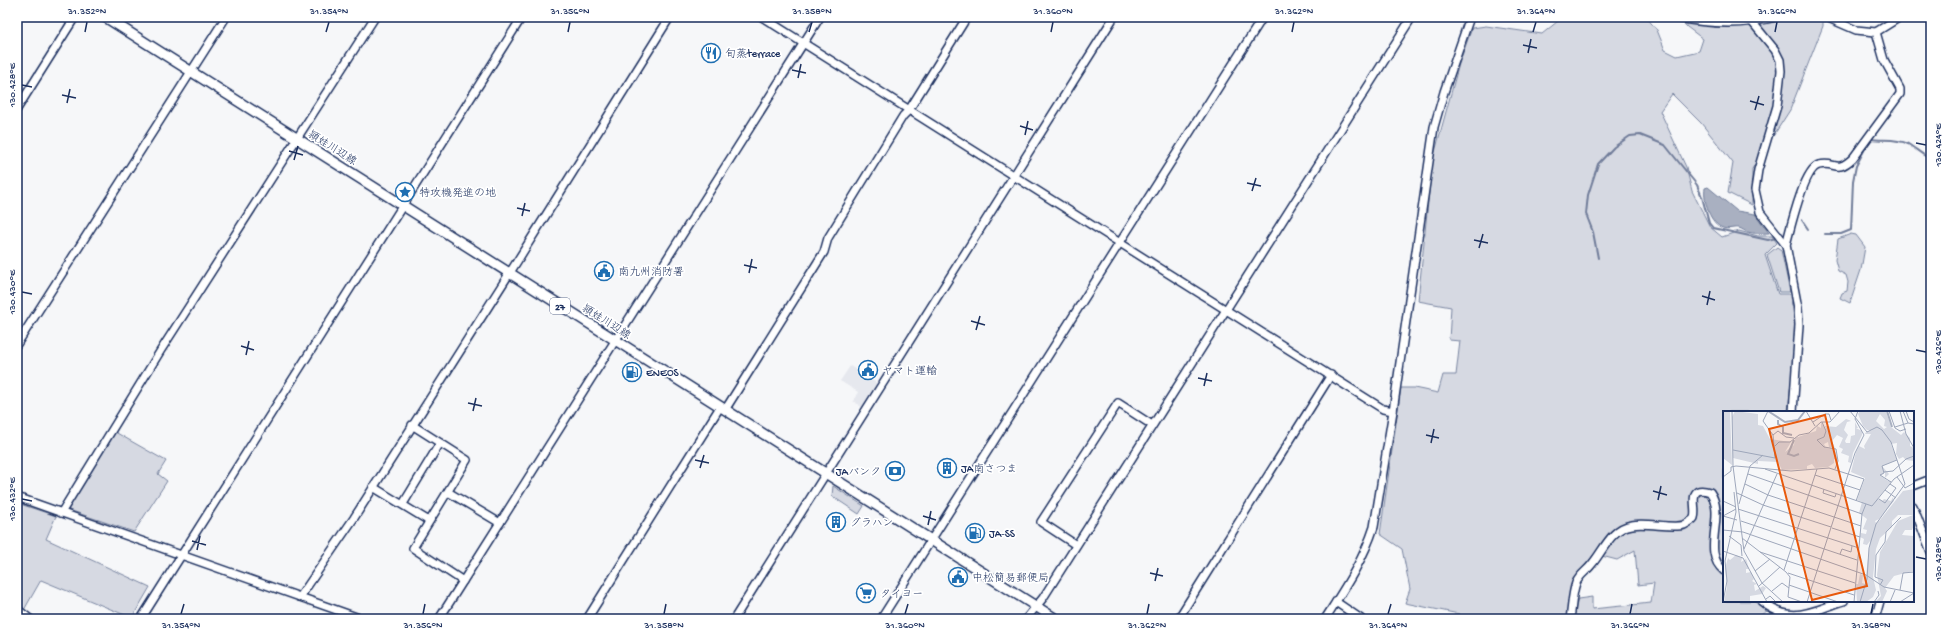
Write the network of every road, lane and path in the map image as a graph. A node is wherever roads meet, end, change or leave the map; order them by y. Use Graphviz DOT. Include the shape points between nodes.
graph roads {
  1 [pos="75,17"];
  2 [pos="104,17"];
  3 [pos="226,17"];
  4 [pos="375,17"];
  5 [pos="522,17"];
  6 [pos="670,17"];
  7 [pos="762,17"];
  8 [pos="820,17"];
  9 [pos="967,17"];
  10 [pos="1114,17"];
  11 [pos="1263,17"];
  12 [pos="1412,17"];
  13 [pos="1470,17"];
  14 [pos="1674,17"];
  15 [pos="1776,17"];
  16 [pos="1826,17"];
  17 [pos="1900,17"];
  18 [pos="1753,23"];
  19 [pos="1876,32"];
  20 [pos="804,43"];
  21 [pos="191,71"];
  22 [pos="17,109"];
  23 [pos="909,110"];
  24 [pos="298,139"];
  25 [pos="1014,176"];
  26 [pos="404,205"];
  27 [pos="1120,244"];
  28 [pos="1786,245"];
  29 [pos="509,274"];
  30 [pos="1226,309"];
  31 [pos="616,340"];
  32 [pos="17,344"];
  33 [pos="1331,375"];
  34 [pos="722,408"];
  35 [pos="1393,410"];
  36 [pos="1793,411"];
  37 [pos="412,425"];
  38 [pos="1152,425"];
  39 [pos="440,443"];
  40 [pos="826,473"];
  41 [pos="1931,479"];
  42 [pos="1914,486"];
  43 [pos="373,487"];
  44 [pos="448,492"];
  45 [pos="17,497"];
  46 [pos="403,504"];
  47 [pos="1914,509"];
  48 [pos="61,513"];
  49 [pos="429,521"];
  50 [pos="500,523"];
  51 [pos="931,539"];
  52 [pos="1076,545"];
  53 [pos="1931,552"];
  54 [pos="181,555"];
  55 [pos="1723,570"];
  56 [pos="463,581"];
  57 [pos="300,597"];
  58 [pos="1336,602"];
  59 [pos="1762,602"];
  60 [pos="1841,602"];
  61 [pos="1880,602"];
  62 [pos="1036,606"];
  63 [pos="17,609"];
  64 [pos="30,619"];
  65 [pos="141,619"];
  66 [pos="362,619"];
  67 [pos="439,619"];
  68 [pos="586,619"];
  69 [pos="734,619"];
  70 [pos="881,619"];
  71 [pos="1026,619"];
  72 [pos="1056,619"];
  73 [pos="1178,619"];
  74 [pos="1325,619"];
  75 [pos="1361,619"];
  76 [pos="1570,619"];
  77 [pos="1875,619"];
  1 -- 22 [label="street"];
  2 -- 21 [label="main road, 頴娃川辺線 / 27"];
  3 -- 21 [label="street"];
  4 -- 24 [label="street"];
  5 -- 26 [label="street"];
  6 -- 29 [label="street"];
  7 -- 20 [label="street"];
  8 -- 20 [label="street"];
  9 -- 23 [label="street"];
  10 -- 25 [label="street"];
  11 -- 27 [label="street"];
  12 -- 30 [label="street"];
  13 -- 35 [label="street" via="1434,127"];
  14 -- 18 [label="street" via="1712,23"];
  15 -- 18 [label="street"];
  16 -- 19 [label="street" via="1856,30"];
  17 -- 19 [label="street"];
  18 -- 28 [label="street" via="1775,50 1780,60 1781,71 1777,106 1758,170 1755,190 1760,212"];
  19 -- 28 [label="street" via="1884,60 1900,89 1900,94 1846,164 1840,167 1820,164 1816,166 1802,188"];
  20 -- 23 [label="street"];
  20 -- 31 [label="street"];
  21 -- 24 [label="main road, 頴娃川辺線 / 27"];
  21 -- 32 [label="street"];
  23 -- 25 [label="street"];
  23 -- 34 [label="street" via="832,231 824,252"];
  24 -- 26 [label="main road, 頴娃川辺線 / 27"];
  24 -- 48 [label="street" via="161,350"];
  25 -- 27 [label="street"];
  25 -- 40 [label="street"];
  26 -- 29 [label="main road, 頴娃川辺線 / 27"];
  26 -- 54 [label="street"];
  27 -- 30 [label="street"];
  27 -- 51 [label="street"];
  28 -- 36 [label="street" via="1799,325"];
  29 -- 31 [label="main road, 頴娃川辺線 / 27"];
  29 -- 37 [label="street"];
  30 -- 33 [label="street"];
  30 -- 38 [label="street"];
  31 -- 34 [label="main road, 頴娃川辺線 / 27"];
  31 -- 50 [label="street"];
  33 -- 35 [label="street" via="1383,409"];
  33 -- 73 [label="street"];
  34 -- 40 [label="main road, 頴娃川辺線 / 27"];
  34 -- 68 [label="street"];
  35 -- 58 [label="street" via="1374,527 1361,560"];
  37 -- 39 [label="street"];
  37 -- 43 [label="street"];
  38 -- 52 [label="street"];
  38 -- 52 [label="street" via="1118,403 1041,522"];
  39 -- 44 [label="street" via="467,460"];
  39 -- 46 [label="street"];
  40 -- 51 [label="main road, 頴娃川辺線 / 27"];
  40 -- 69 [label="street"];
  41 -- 42 [label="street"];
  43 -- 46 [label="street"];
  43 -- 57 [label="street"];
  44 -- 49 [label="street"];
  44 -- 50 [label="street"];
  45 -- 48 [label="street"];
  46 -- 49 [label="street"];
  47 -- 53 [label="street"];
  48 -- 54 [label="street"];
  49 -- 56 [label="street" via="413,548"];
  50 -- 56 [label="street"];
  51 -- 62 [label="main road, 頴娃川辺線 / 27"];
  51 -- 70 [label="street"];
  52 -- 62 [label="street"];
  54 -- 57 [label="street"];
  54 -- 65 [label="street"];
  55 -- 76 [label="street" via="1718,566 1713,549 1716,505 1710,492 1700,491 1694,498 1694,519 1689,523 1682,526 1631,525 1609,539 1576,583"];
  56 -- 67 [label="street"];
  57 -- 66 [label="street"];
  58 -- 74 [label="street"];
  58 -- 75 [label="street"];
  59 -- 60 [label="street" via="1773,610 1798,616 1811,614"];
  61 -- 77 [label="street"];
  62 -- 71 [label="street"];
  62 -- 72 [label="main road, 頴娃川辺線 / 27"];
  63 -- 64 [label="street"];
}
